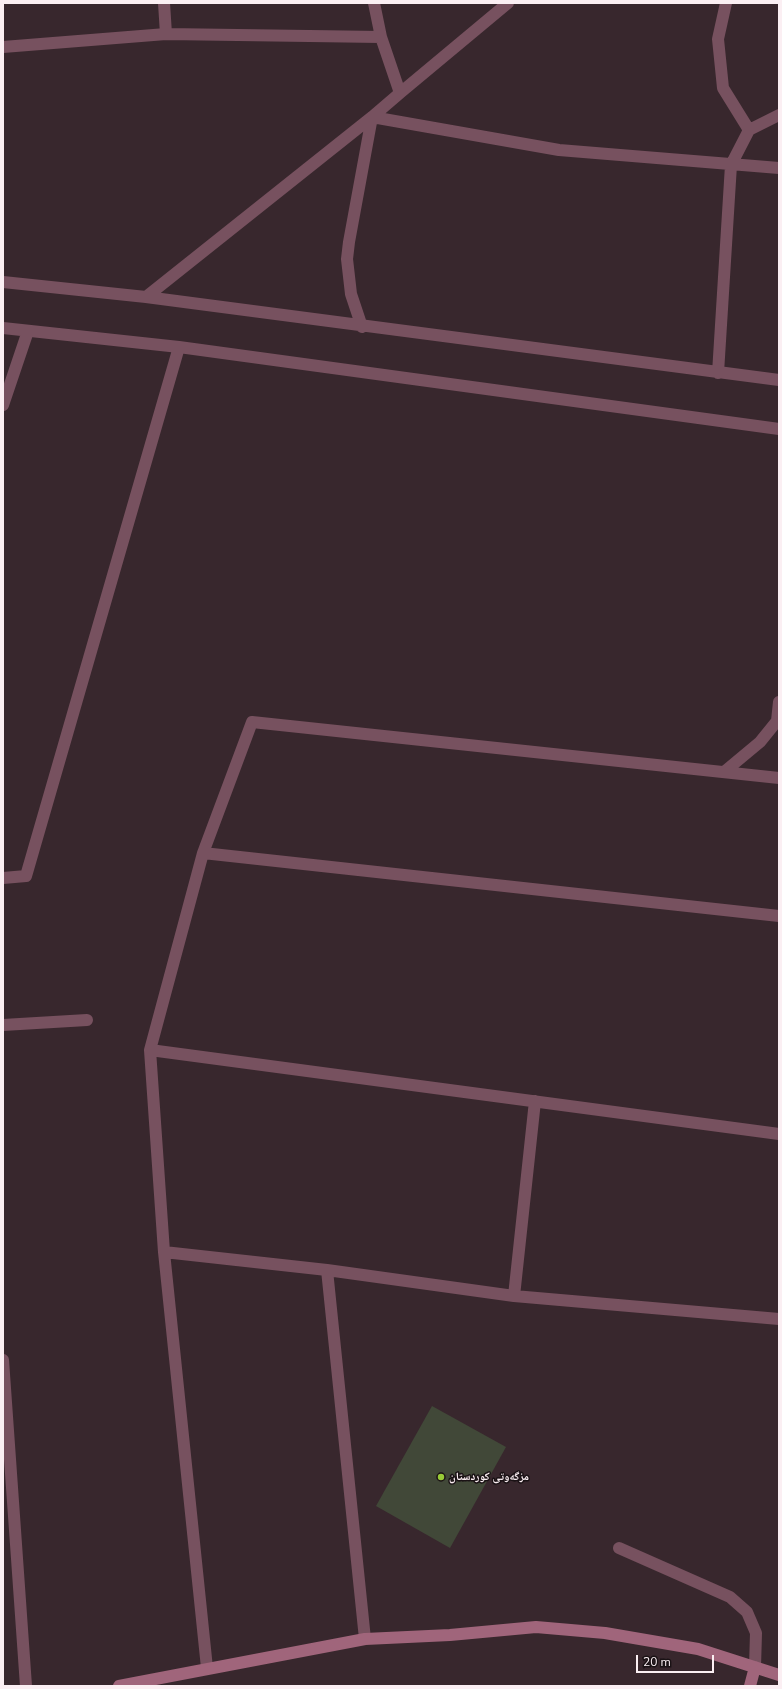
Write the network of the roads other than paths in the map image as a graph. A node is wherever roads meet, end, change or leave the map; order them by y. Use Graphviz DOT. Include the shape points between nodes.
graph roads {
  1 [pos="164,3"];
  2 [pos="374,3"];
  3 [pos="508,3"];
  4 [pos="726,3"];
  5 [pos="166,34"];
  6 [pos="381,37"];
  7 [pos="3,47"];
  8 [pos="400,93"];
  9 [pos="779,116"];
  10 [pos="372,118"];
  11 [pos="749,130"];
  12 [pos="731,165"];
  13 [pos="779,168"];
  14 [pos="3,282"];
  15 [pos="146,297"];
  16 [pos="362,327"];
  17 [pos="3,328"];
  18 [pos="28,331"];
  19 [pos="179,347"];
  20 [pos="718,373"];
  21 [pos="779,380"];
  22 [pos="3,405"];
  23 [pos="779,429"];
  24 [pos="779,702"];
  25 [pos="724,772"];
  26 [pos="779,778"];
  27 [pos="203,853"];
  28 [pos="3,878"];
  29 [pos="779,916"];
  30 [pos="87,1020"];
  31 [pos="3,1025"];
  32 [pos="150,1050"];
  33 [pos="535,1101"];
  34 [pos="779,1134"];
  35 [pos="164,1252"];
  36 [pos="327,1270"];
  37 [pos="514,1296"];
  38 [pos="779,1318"];
  39 [pos="3,1360"];
  40 [pos="619,1548"];
  41 [pos="365,1639"];
  42 [pos="755,1667"];
  43 [pos="207,1668"];
  44 [pos="779,1675"];
  45 [pos="26,1686"];
  46 [pos="119,1686"];
  47 [pos="750,1686"];
  1 -- 5 [label="street"];
  2 -- 6 [label="street"];
  3 -- 8 [label="street"];
  4 -- 11 [label="street" via="718,39 723,88"];
  5 -- 6 [label="street"];
  5 -- 7 [label="street"];
  6 -- 8 [label="street"];
  8 -- 10 [label="street"];
  9 -- 11 [label="street"];
  10 -- 12 [label="street" via="559,150"];
  10 -- 15 [label="street"];
  10 -- 16 [label="street" via="348,259 350,294"];
  11 -- 12 [label="street"];
  12 -- 13 [label="street"];
  12 -- 20 [label="street"];
  14 -- 15 [label="street"];
  15 -- 16 [label="street"];
  16 -- 20 [label="street"];
  17 -- 18 [label="street"];
  18 -- 19 [label="street"];
  18 -- 22 [label="street"];
  19 -- 23 [label="street"];
  19 -- 28 [label="street" via="26,876"];
  20 -- 21 [label="street"];
  24 -- 25 [label="street" via="777,721 760,742"];
  25 -- 26 [label="street"];
  25 -- 27 [label="street" via="252,722"];
  27 -- 29 [label="street"];
  27 -- 32 [label="street"];
  30 -- 31 [label="street"];
  32 -- 33 [label="street"];
  32 -- 35 [label="street"];
  33 -- 34 [label="street"];
  33 -- 37 [label="street"];
  35 -- 36 [label="street"];
  35 -- 43 [label="street"];
  36 -- 37 [label="street"];
  36 -- 41 [label="street"];
  37 -- 38 [label="street"];
  39 -- 45 [label="street"];
  40 -- 42 [label="street" via="730,1597 747,1612 756,1633"];
  41 -- 42 [label="street" via="536,1628 605,1633 698,1649"];
  41 -- 43 [label="street"];
  42 -- 44 [label="street"];
  42 -- 47 [label="street"];
  43 -- 46 [label="street"];
}
